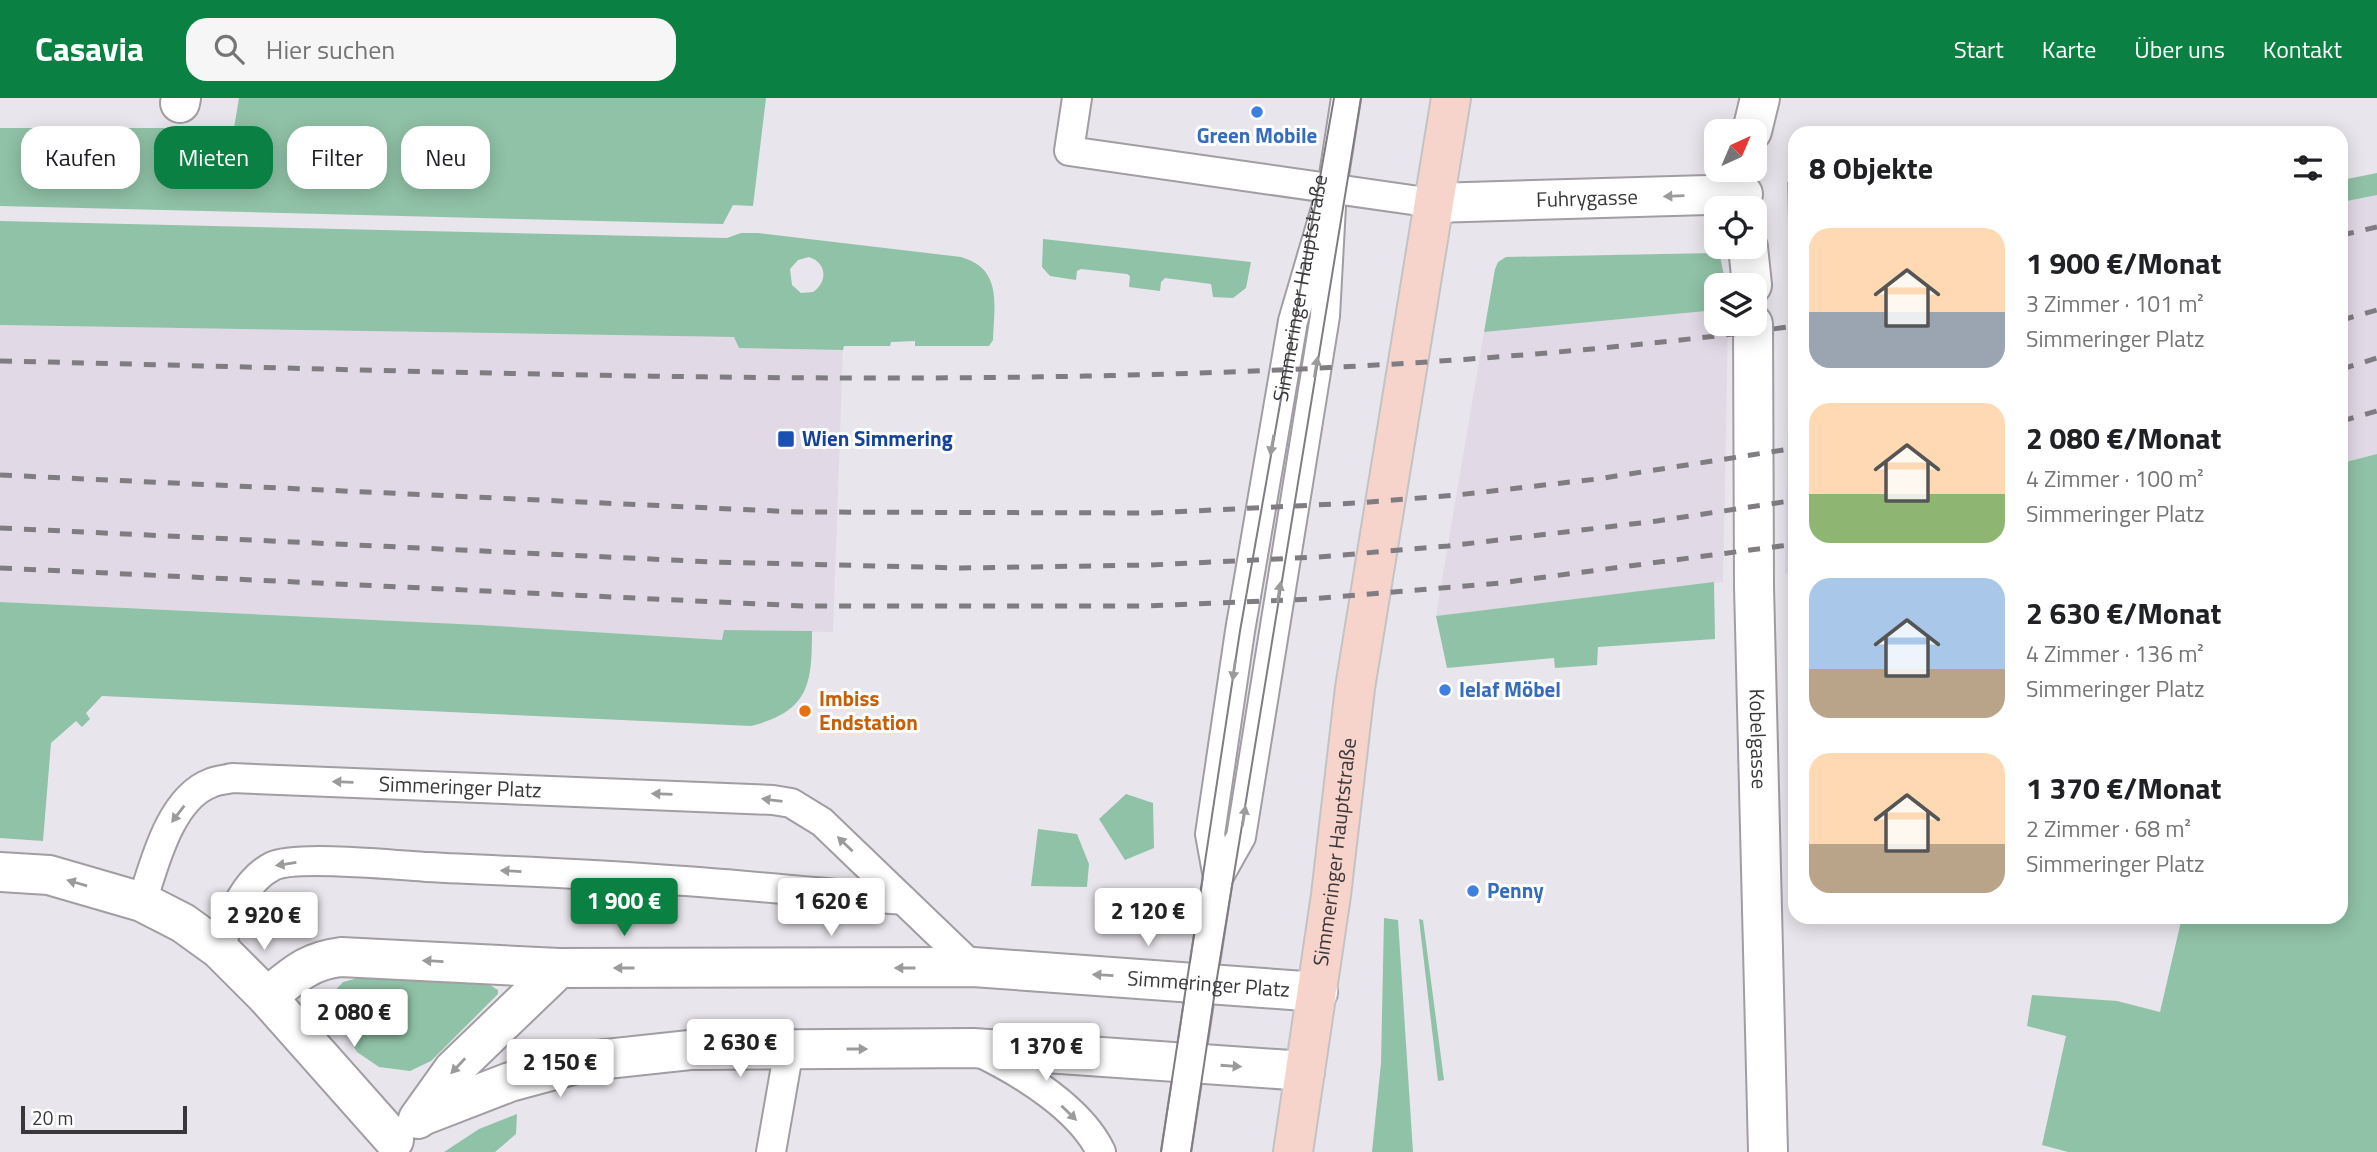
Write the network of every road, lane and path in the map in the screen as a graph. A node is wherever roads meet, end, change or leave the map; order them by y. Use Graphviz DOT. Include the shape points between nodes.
graph roads {
  1 [pos="1077,98"];
  2 [pos="1346,98"];
  3 [pos="1451,98"];
  4 [pos="1760,98"];
  5 [pos="1755,119"];
  6 [pos="1332,188"];
  7 [pos="1744,191"];
  8 [pos="1433,203"];
  9 [pos="1753,336"];
  10 [pos="0,872"];
  11 [pos="904,900"];
  12 [pos="142,902"];
  13 [pos="219,949"];
  14 [pos="973,967"];
  15 [pos="559,968"];
  16 [pos="1202,982"];
  17 [pos="1318,992"];
  18 [pos="267,997"];
  19 [pos="973,1048"];
  20 [pos="789,1049"];
  21 [pos="1191,1063"];
  22 [pos="1305,1071"];
  23 [pos="422,1116"];
  24 [pos="388,1146"];
  25 [pos="771,1152"];
  26 [pos="1101,1152"];
  27 [pos="1175,1152"];
  28 [pos="1293,1152"];
  29 [pos="1768,1152"];
  1 -- 6 [label="lane" via="1069,151"];
  2 -- 6 [label="lane, Simmeringer Hauptstraße"];
  3 -- 8 [label="main road, Simmeringer Hauptstraße"];
  4 -- 5 [label="street"];
  6 -- 8 [label="lane"];
  6 -- 16 [label="lane, Simmeringer Hauptstraße" via="1325,316 1241,837 1218,878"];
  7 -- 8 [label="street, Fuhrygasse, one-way"];
  8 -- 17 [label="main road, Simmeringer Hauptstraße" via="1355,688"];
  9 -- 29 [label="street, Kobelgasse" via="1754,586"];
  12 -- 10 [label="street, one-way" via="49,875"];
  11 -- 12 [label="lane, Simmeringer Platz, one-way" via="822,822 791,803 232,778 209,783 172,820"];
  11 -- 13 [label="lane, one-way" via="653,878 289,862 274,866 245,893"];
  11 -- 14 [label="lane, Simmeringer Platz"];
  12 -- 13 [label="street"];
  13 -- 18 [label="street"];
  14 -- 15 [label="street, Simmeringer Platz, one-way"];
  16 -- 14 [label="street, Simmeringer Platz, one-way"];
  15 -- 18 [label="street, Simmeringer Platz, one-way" via="341,957 306,966"];
  15 -- 23 [label="street, one-way" via="453,1070"];
  16 -- 17 [label="street, Simmeringer Platz"];
  16 -- 21 [label="lane, Simmeringer Hauptstraße"];
  17 -- 22 [label="main road, Simmeringer Hauptstraße"];
  18 -- 24 [label="street"];
  20 -- 19 [label="street, one-way"];
  19 -- 21 [label="street"];
  19 -- 26 [label="lane, one-way" via="1049,1093"];
  20 -- 23 [label="street" via="690,1050 588,1061 510,1082"];
  20 -- 25 [label="lane"];
  21 -- 22 [label="street, one-way"];
  21 -- 27 [label="lane, Simmeringer Hauptstraße"];
  22 -- 28 [label="main road, Simmeringer Hauptstraße"];
  23 -- 24 [label="street"];
}
